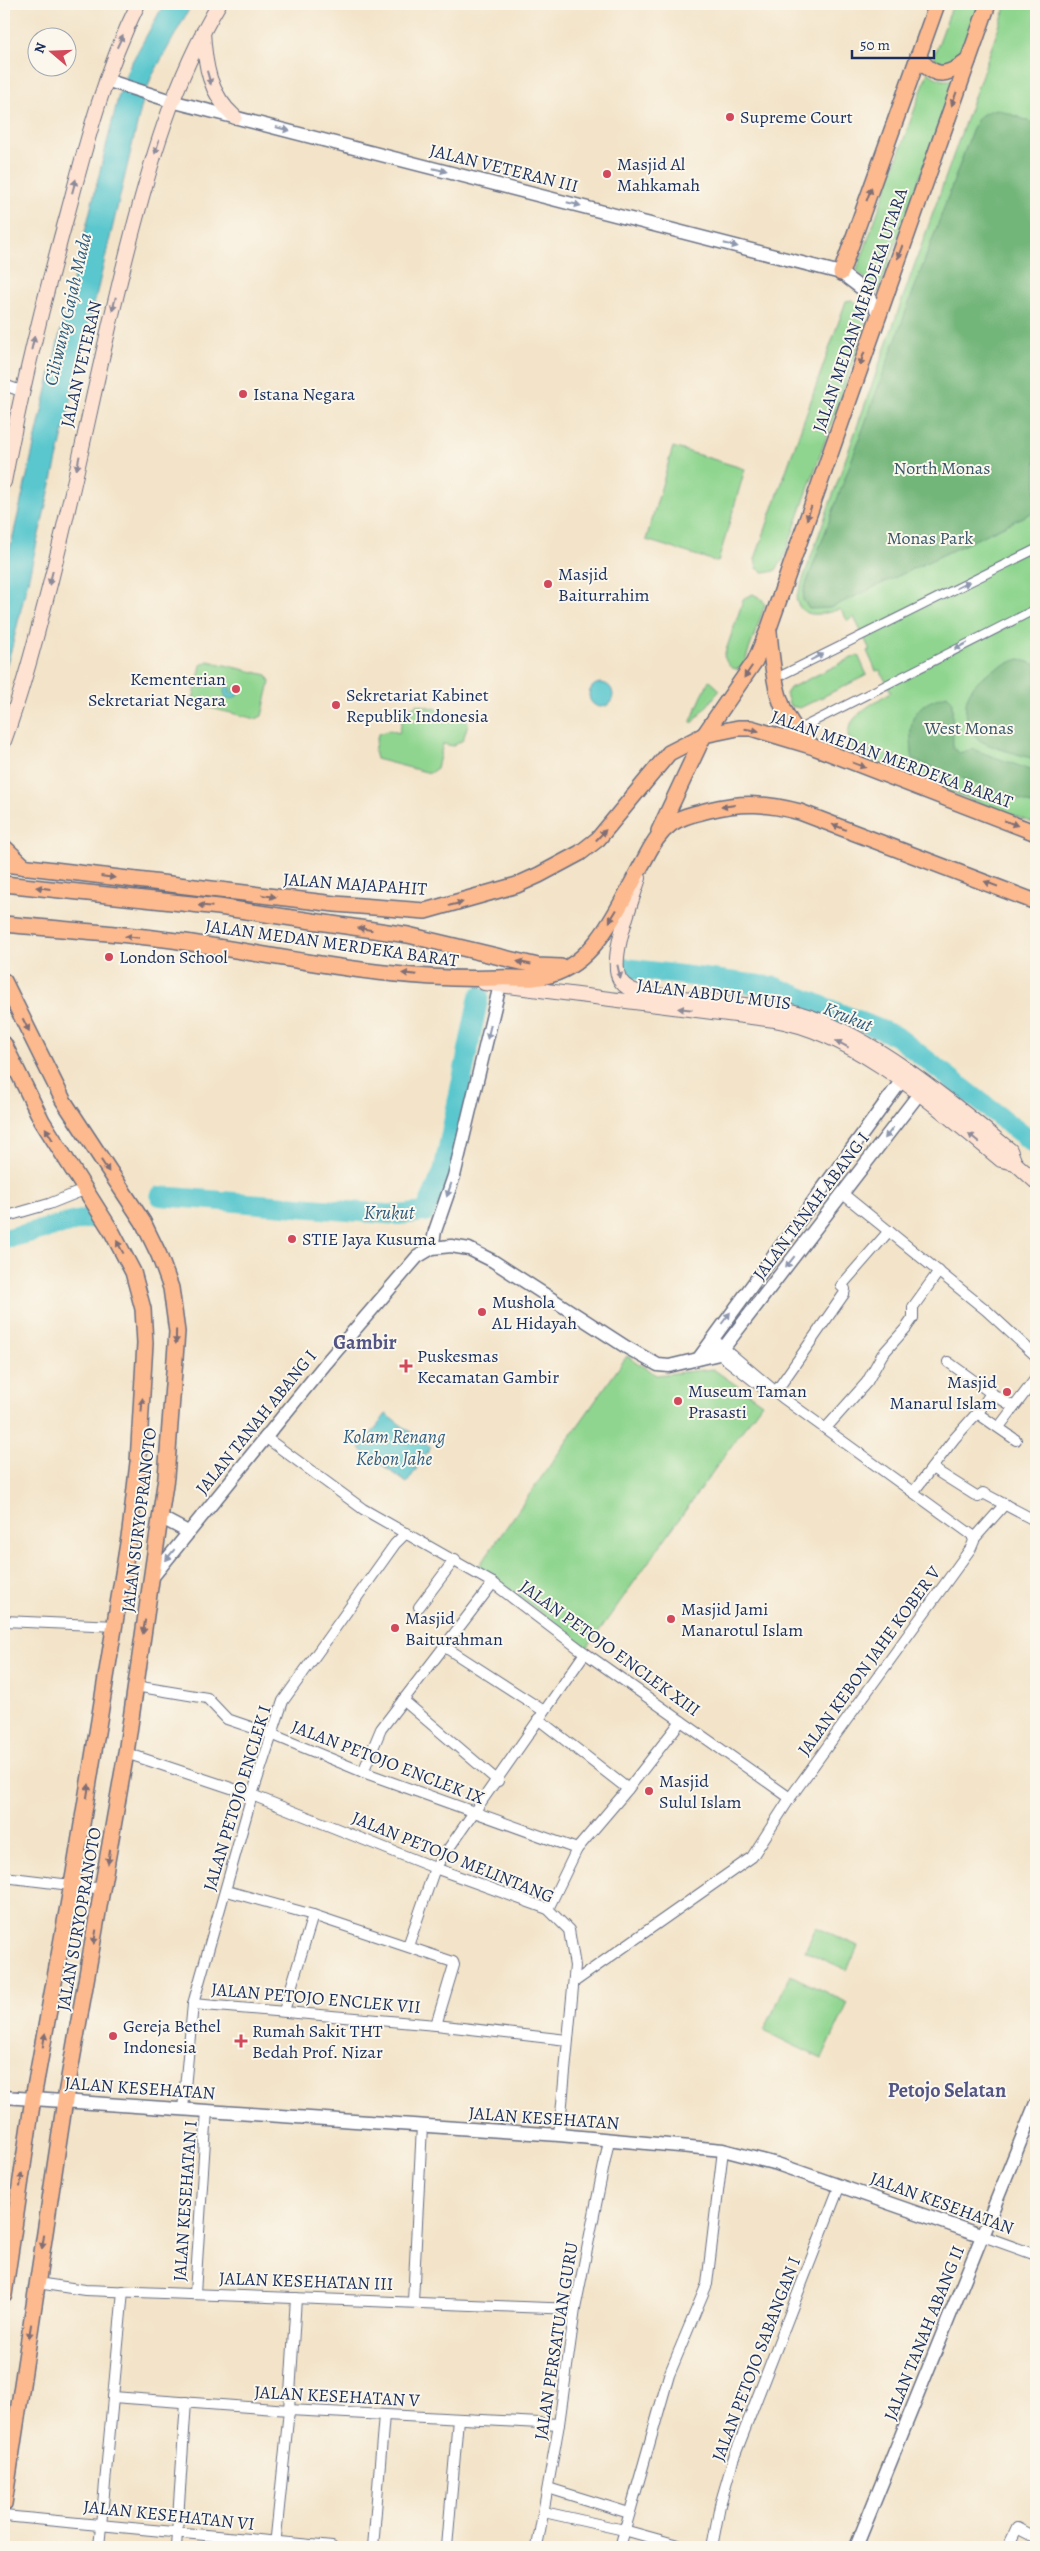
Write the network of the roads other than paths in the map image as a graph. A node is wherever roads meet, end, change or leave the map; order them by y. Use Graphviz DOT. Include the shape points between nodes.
graph roads {
  1 [pos="138,4"];
  2 [pos="219,4"];
  3 [pos="934,4"];
  4 [pos="988,4"];
  5 [pos="203,31"];
  6 [pos="918,56"];
  7 [pos="968,61"];
  8 [pos="106,80"];
  9 [pos="171,101"];
  10 [pos="236,117"];
  11 [pos="841,273"];
  12 [pos="878,313"];
  13 [pos="4,386"];
  14 [pos="22,391"];
  15 [pos="4,482"];
  16 [pos="1036,548"];
  17 [pos="1036,609"];
  18 [pos="769,628"];
  19 [pos="774,679"];
  20 [pos="795,731"];
  21 [pos="704,735"];
  22 [pos="4,741"];
  23 [pos="814,747"];
  24 [pos="1036,833"];
  25 [pos="656,837"];
  26 [pos="4,847"];
  27 [pos="645,858"];
  28 [pos="4,864"];
  29 [pos="25,866"];
  30 [pos="4,884"];
  31 [pos="1036,902"];
  32 [pos="4,924"];
  33 [pos="572,966"];
  34 [pos="457,979"];
  35 [pos="4,981"];
  36 [pos="500,985"];
  37 [pos="4,1044"];
  38 [pos="904,1077"];
  39 [pos="922,1089"];
  40 [pos="1036,1182"];
  41 [pos="843,1194"];
  42 [pos="87,1195"];
  43 [pos="4,1217"];
  44 [pos="889,1230"];
  45 [pos="432,1248"];
  46 [pos="938,1271"];
  47 [pos="709,1341"];
  48 [pos="721,1351"];
  49 [pos="1036,1356"];
  50 [pos="698,1358"];
  51 [pos="948,1362"];
  52 [pos="1036,1378"];
  53 [pos="991,1393"];
  54 [pos="780,1394"];
  55 [pos="1014,1407"];
  56 [pos="978,1413"];
  57 [pos="999,1426"];
  58 [pos="826,1428"];
  59 [pos="265,1437"];
  60 [pos="1016,1440"];
  61 [pos="932,1468"];
  62 [pos="914,1491"];
  63 [pos="1005,1504"];
  64 [pos="160,1517"];
  65 [pos="1036,1521"];
  66 [pos="188,1532"];
  67 [pos="406,1533"];
  68 [pos="974,1540"];
  69 [pos="455,1559"];
  70 [pos="151,1579"];
  71 [pos="493,1583"];
  72 [pos="420,1607"];
  73 [pos="4,1621"];
  74 [pos="116,1626"];
  75 [pos="445,1647"];
  76 [pos="585,1653"];
  77 [pos="135,1686"];
  78 [pos="403,1700"];
  79 [pos="541,1715"];
  80 [pos="681,1720"];
  81 [pos="271,1734"];
  82 [pos="126,1753"];
  83 [pos="363,1772"];
  84 [pos="498,1781"];
  85 [pos="628,1789"];
  86 [pos="252,1795"];
  87 [pos="790,1798"];
  88 [pos="474,1813"];
  89 [pos="577,1849"];
  90 [pos="435,1868"];
  91 [pos="4,1877"];
  92 [pos="72,1884"];
  93 [pos="104,1889"];
  94 [pos="227,1890"];
  95 [pos="548,1909"];
  96 [pos="313,1915"];
  97 [pos="408,1946"];
  98 [pos="574,1982"];
  99 [pos="193,2004"];
  100 [pos="284,2011"];
  101 [pos="436,2025"];
  102 [pos="567,2040"];
  103 [pos="4,2096"];
  104 [pos="33,2098"];
  105 [pos="65,2100"];
  106 [pos="1036,2103"];
  107 [pos="183,2109"];
  108 [pos="207,2110"];
  109 [pos="422,2126"];
  110 [pos="559,2135"];
  111 [pos="609,2140"];
  112 [pos="723,2150"];
  113 [pos="840,2185"];
  114 [pos="983,2236"];
  115 [pos="1036,2255"];
  116 [pos="37,2283"];
  117 [pos="5,2285"];
  118 [pos="123,2291"];
  119 [pos="195,2293"];
  120 [pos="296,2298"];
  121 [pos="412,2301"];
  122 [pos="575,2309"];
  123 [pos="113,2398"];
  124 [pos="186,2402"];
  125 [pos="289,2410"];
  126 [pos="384,2415"];
  127 [pos="458,2419"];
  128 [pos="560,2424"];
  129 [pos="548,2488"];
  130 [pos="4,2504"];
  131 [pos="544,2512"];
  132 [pos="629,2512"];
  133 [pos="4,2516"];
  134 [pos="101,2524"];
  135 [pos="624,2530"];
  136 [pos="178,2532"];
  137 [pos="1036,2538"];
  138 [pos="276,2544"];
  139 [pos="99,2547"];
  140 [pos="176,2547"];
  141 [pos="332,2547"];
  142 [pos="373,2547"];
  143 [pos="447,2547"];
  144 [pos="537,2547"];
  145 [pos="620,2547"];
  146 [pos="685,2547"];
  147 [pos="712,2547"];
  148 [pos="856,2547"];
  149 [pos="1008,2547"];
  8 -- 1 [label="main road, one-way" via="118,45"];
  2 -- 5 [label="main road, JALAN VETERAN"];
  3 -- 6 [label="main road, JALAN MEDAN MERDEKA UTARA"];
  4 -- 7 [label="main road, JALAN MEDAN MERDEKA UTARA"];
  5 -- 9 [label="main road, JALAN VETERAN"];
  5 -- 10 [label="main road, one-way" via="210,83 222,104"];
  6 -- 7 [label="main road" via="924,66 938,73 954,71"];
  11 -- 6 [label="main road, JALAN MEDAN MERDEKA UTARA, one-way"];
  7 -- 12 [label="main road, JALAN MEDAN MERDEKA UTARA, one-way"];
  8 -- 9 [label="street, JALAN VETERAN III"];
  14 -- 8 [label="main road, one-way" via="86,144"];
  9 -- 10 [label="street, JALAN VETERAN III"];
  9 -- 22 [label="main road, JALAN VETERAN, one-way" via="135,222 103,348 64,531 15,712"];
  10 -- 11 [label="street, JALAN VETERAN III, one-way"];
  11 -- 12 [label="street, JALAN VETERAN III" via="866,292"];
  12 -- 18 [label="main road, JALAN MEDAN MERDEKA UTARA, one-way"];
  13 -- 14 [label="street"];
  14 -- 15 [label="main road"];
  19 -- 16 [label="street, one-way"];
  17 -- 20 [label="street, one-way"];
  18 -- 19 [label="main road"];
  18 -- 21 [label="main road, JALAN MAJAPAHIT, one-way" via="755,661"];
  19 -- 20 [label="main road" via="781,704"];
  20 -- 23 [label="main road"];
  21 -- 23 [label="main road, JALAN MEDAN MERDEKA BARAT, one-way" via="751,728"];
  21 -- 25 [label="main road, JALAN MAJAPAHIT"];
  29 -- 21 [label="main road, JALAN MAJAPAHIT, one-way" via="335,904 426,911 517,885 580,853 603,832 669,753"];
  23 -- 24 [label="main road, JALAN MEDAN MERDEKA BARAT, one-way"];
  25 -- 27 [label="main road, JALAN MEDAN MERDEKA BARAT"];
  31 -- 25 [label="main road, JALAN MEDAN MERDEKA BARAT, one-way" via="776,805 722,806 674,822"];
  26 -- 29 [label="main road"];
  27 -- 33 [label="main road, JALAN MEDAN MERDEKA BARAT, one-way" via="595,943"];
  27 -- 38 [label="main road, JALAN ABDUL MUIS, one-way" via="617,955 617,972 630,989 642,994 802,1014 862,1041"];
  28 -- 29 [label="main road, JALAN MAJAPAHIT"];
  33 -- 30 [label="main road, one-way" via="538,966 408,935 332,924"];
  34 -- 32 [label="main road, JALAN MEDAN MERDEKA BARAT, one-way" via="295,960 181,941"];
  33 -- 34 [label="main road, JALAN MEDAN MERDEKA BARAT" via="549,976 524,980"];
  34 -- 36 [label="main road, JALAN ABDUL MUIS"];
  35 -- 64 [label="main road, JALAN SURYOPRANOTO, one-way" via="63,1100 139,1217 159,1255 175,1309 174,1380"];
  38 -- 36 [label="main road, JALAN ABDUL MUIS, one-way" via="825,1034 798,1024"];
  36 -- 45 [label="street, one-way" via="454,1176"];
  42 -- 37 [label="main road, JALAN SURYOPRANOTO, one-way" via="42,1121"];
  38 -- 39 [label="main road, JALAN ABDUL MUIS"];
  47 -- 38 [label="street, JALAN TANAH ABANG I, one-way"];
  39 -- 40 [label="main road, JALAN ABDUL MUIS" via="1010,1150 1015,1163"];
  39 -- 41 [label="street, JALAN TANAH ABANG I, one-way"];
  41 -- 44 [label="street"];
  41 -- 48 [label="street, JALAN TANAH ABANG I, one-way"];
  42 -- 43 [label="street"];
  74 -- 42 [label="main road, JALAN SURYOPRANOTO, one-way" via="138,1462 145,1343 143,1308 133,1272"];
  44 -- 46 [label="street"];
  44 -- 54 [label="street" via="841,1286 844,1294"];
  45 -- 50 [label="street" via="451,1246 469,1249 493,1261 626,1348 658,1365 669,1366"];
  45 -- 59 [label="street, JALAN TANAH ABANG I" via="417,1257"];
  46 -- 49 [label="street"];
  46 -- 58 [label="street" via="914,1307 913,1318 906,1328 882,1355 867,1382"];
  47 -- 48 [label="street"];
  47 -- 50 [label="street, JALAN TANAH ABANG I"];
  48 -- 50 [label="street"];
  48 -- 54 [label="street"];
  51 -- 53 [label="street"];
  52 -- 55 [label="street"];
  53 -- 55 [label="street"];
  53 -- 56 [label="street"];
  54 -- 58 [label="street"];
  55 -- 57 [label="street"];
  56 -- 57 [label="street"];
  56 -- 61 [label="street"];
  57 -- 60 [label="street"];
  58 -- 62 [label="street"];
  59 -- 66 [label="street, JALAN TANAH ABANG I"];
  59 -- 67 [label="street, JALAN PETOJO ENCLEK XIII" via="363,1509"];
  61 -- 62 [label="street"];
  61 -- 63 [label="street" via="978,1497 982,1492"];
  62 -- 68 [label="street"];
  63 -- 65 [label="street"];
  63 -- 68 [label="street, JALAN KEBON JAHE KOBER V"];
  64 -- 66 [label="street"];
  64 -- 70 [label="main road, JALAN SURYOPRANOTO"];
  66 -- 70 [label="street, JALAN TANAH ABANG I, one-way"];
  67 -- 69 [label="street, JALAN PETOJO ENCLEK XIII"];
  67 -- 81 [label="street, JALAN PETOJO ENCLEK I" via="287,1693"];
  68 -- 87 [label="street, JALAN KEBON JAHE KOBER V"];
  69 -- 71 [label="street, JALAN PETOJO ENCLEK XIII"];
  69 -- 72 [label="street"];
  70 -- 77 [label="main road, JALAN SURYOPRANOTO, one-way"];
  71 -- 75 [label="street"];
  71 -- 76 [label="street, JALAN PETOJO ENCLEK XIII"];
  73 -- 74 [label="street"];
  92 -- 74 [label="main road, JALAN SURYOPRANOTO, one-way"];
  75 -- 78 [label="street"];
  75 -- 79 [label="street"];
  76 -- 79 [label="street"];
  76 -- 80 [label="street, JALAN PETOJO ENCLEK XIII"];
  77 -- 81 [label="street, JALAN PETOJO ENCLEK IX" via="207,1698 227,1719"];
  77 -- 82 [label="main road, JALAN SURYOPRANOTO"];
  78 -- 83 [label="street" via="380,1729"];
  78 -- 84 [label="street"];
  79 -- 84 [label="street"];
  79 -- 85 [label="street"];
  80 -- 85 [label="street"];
  80 -- 87 [label="street, JALAN PETOJO ENCLEK XIII"];
  81 -- 83 [label="street, JALAN PETOJO ENCLEK IX"];
  81 -- 86 [label="street, JALAN PETOJO ENCLEK I"];
  82 -- 86 [label="street, JALAN PETOJO MELINTANG"];
  82 -- 93 [label="main road, JALAN SURYOPRANOTO, one-way"];
  83 -- 88 [label="street, JALAN PETOJO ENCLEK IX"];
  84 -- 88 [label="street"];
  85 -- 89 [label="street"];
  86 -- 90 [label="street, JALAN PETOJO MELINTANG"];
  86 -- 94 [label="street, JALAN PETOJO ENCLEK I"];
  87 -- 98 [label="street, JALAN KEBON JAHE KOBER V" via="752,1857"];
  88 -- 89 [label="street, JALAN PETOJO ENCLEK IX"];
  88 -- 90 [label="street"];
  89 -- 95 [label="street"];
  90 -- 95 [label="street, JALAN PETOJO MELINTANG"];
  90 -- 97 [label="street"];
  91 -- 92 [label="street"];
  92 -- 93 [label="street"];
  104 -- 92 [label="main road, JALAN SURYOPRANOTO, one-way"];
  93 -- 105 [label="main road, JALAN SURYOPRANOTO, one-way"];
  94 -- 96 [label="street"];
  94 -- 99 [label="street, JALAN PETOJO ENCLEK I"];
  95 -- 98 [label="street, JALAN PETOJO MELINTANG" via="569,1930 575,1966"];
  96 -- 97 [label="street"];
  96 -- 100 [label="street"];
  97 -- 101 [label="street" via="454,1963"];
  98 -- 102 [label="street, JALAN PETOJO MELINTANG"];
  99 -- 100 [label="street, JALAN PETOJO ENCLEK VII"];
  99 -- 107 [label="street, JALAN PETOJO ENCLEK I"];
  100 -- 101 [label="street, JALAN PETOJO ENCLEK VII"];
  101 -- 102 [label="street, JALAN PETOJO ENCLEK VII"];
  102 -- 110 [label="street, JALAN PETOJO MELINTANG"];
  103 -- 104 [label="street, JALAN KESEHATAN"];
  104 -- 105 [label="street, JALAN KESEHATAN"];
  117 -- 104 [label="main road, JALAN SURYOPRANOTO, one-way"];
  105 -- 107 [label="street, JALAN KESEHATAN"];
  105 -- 116 [label="main road, JALAN SURYOPRANOTO, one-way"];
  106 -- 114 [label="street, JALAN TANAH ABANG II"];
  107 -- 108 [label="street, JALAN KESEHATAN"];
  108 -- 109 [label="street, JALAN KESEHATAN"];
  108 -- 119 [label="street, JALAN KESEHATAN I"];
  109 -- 110 [label="street, JALAN KESEHATAN"];
  109 -- 121 [label="street"];
  110 -- 111 [label="street, JALAN KESEHATAN"];
  111 -- 112 [label="street, JALAN KESEHATAN"];
  111 -- 122 [label="street, JALAN PERSATUAN GURU"];
  112 -- 113 [label="street, JALAN KESEHATAN"];
  112 -- 132 [label="street" via="707,2284 669,2375"];
  113 -- 114 [label="street, JALAN KESEHATAN"];
  113 -- 147 [label="street, JALAN PETOJO SABANGAN I" via="733,2460"];
  114 -- 115 [label="street, JALAN KESEHATAN"];
  114 -- 148 [label="street, JALAN TANAH ABANG II"];
  116 -- 118 [label="street, JALAN KESEHATAN III" via="85,2290"];
  116 -- 130 [label="main road, JALAN SURYOPRANOTO, one-way"];
  118 -- 119 [label="street, JALAN KESEHATAN III"];
  118 -- 123 [label="street"];
  119 -- 120 [label="street, JALAN KESEHATAN III"];
  120 -- 121 [label="street, JALAN KESEHATAN III"];
  120 -- 125 [label="street"];
  121 -- 122 [label="street, JALAN KESEHATAN III"];
  122 -- 128 [label="street, JALAN PERSATUAN GURU"];
  123 -- 124 [label="street, JALAN KESEHATAN V"];
  123 -- 134 [label="street"];
  124 -- 125 [label="street, JALAN KESEHATAN V"];
  124 -- 136 [label="street"];
  125 -- 126 [label="street, JALAN KESEHATAN V"];
  125 -- 138 [label="street"];
  126 -- 127 [label="street, JALAN KESEHATAN V"];
  126 -- 142 [label="street"];
  127 -- 128 [label="street, JALAN KESEHATAN V"];
  127 -- 143 [label="street"];
  128 -- 129 [label="street, JALAN PERSATUAN GURU"];
  129 -- 131 [label="street, JALAN PERSATUAN GURU"];
  129 -- 132 [label="street"];
  131 -- 135 [label="street"];
  131 -- 144 [label="street, JALAN PERSATUAN GURU"];
  132 -- 135 [label="street"];
  133 -- 134 [label="street, JALAN KESEHATAN VI"];
  134 -- 136 [label="street, JALAN KESEHATAN VI"];
  134 -- 139 [label="street"];
  135 -- 145 [label="street"];
  135 -- 146 [label="street"];
  136 -- 138 [label="street, JALAN KESEHATAN VI"];
  136 -- 140 [label="street"];
  137 -- 149 [label="street" via="1017,2528"];
  138 -- 141 [label="street, JALAN KESEHATAN VI"];
}
